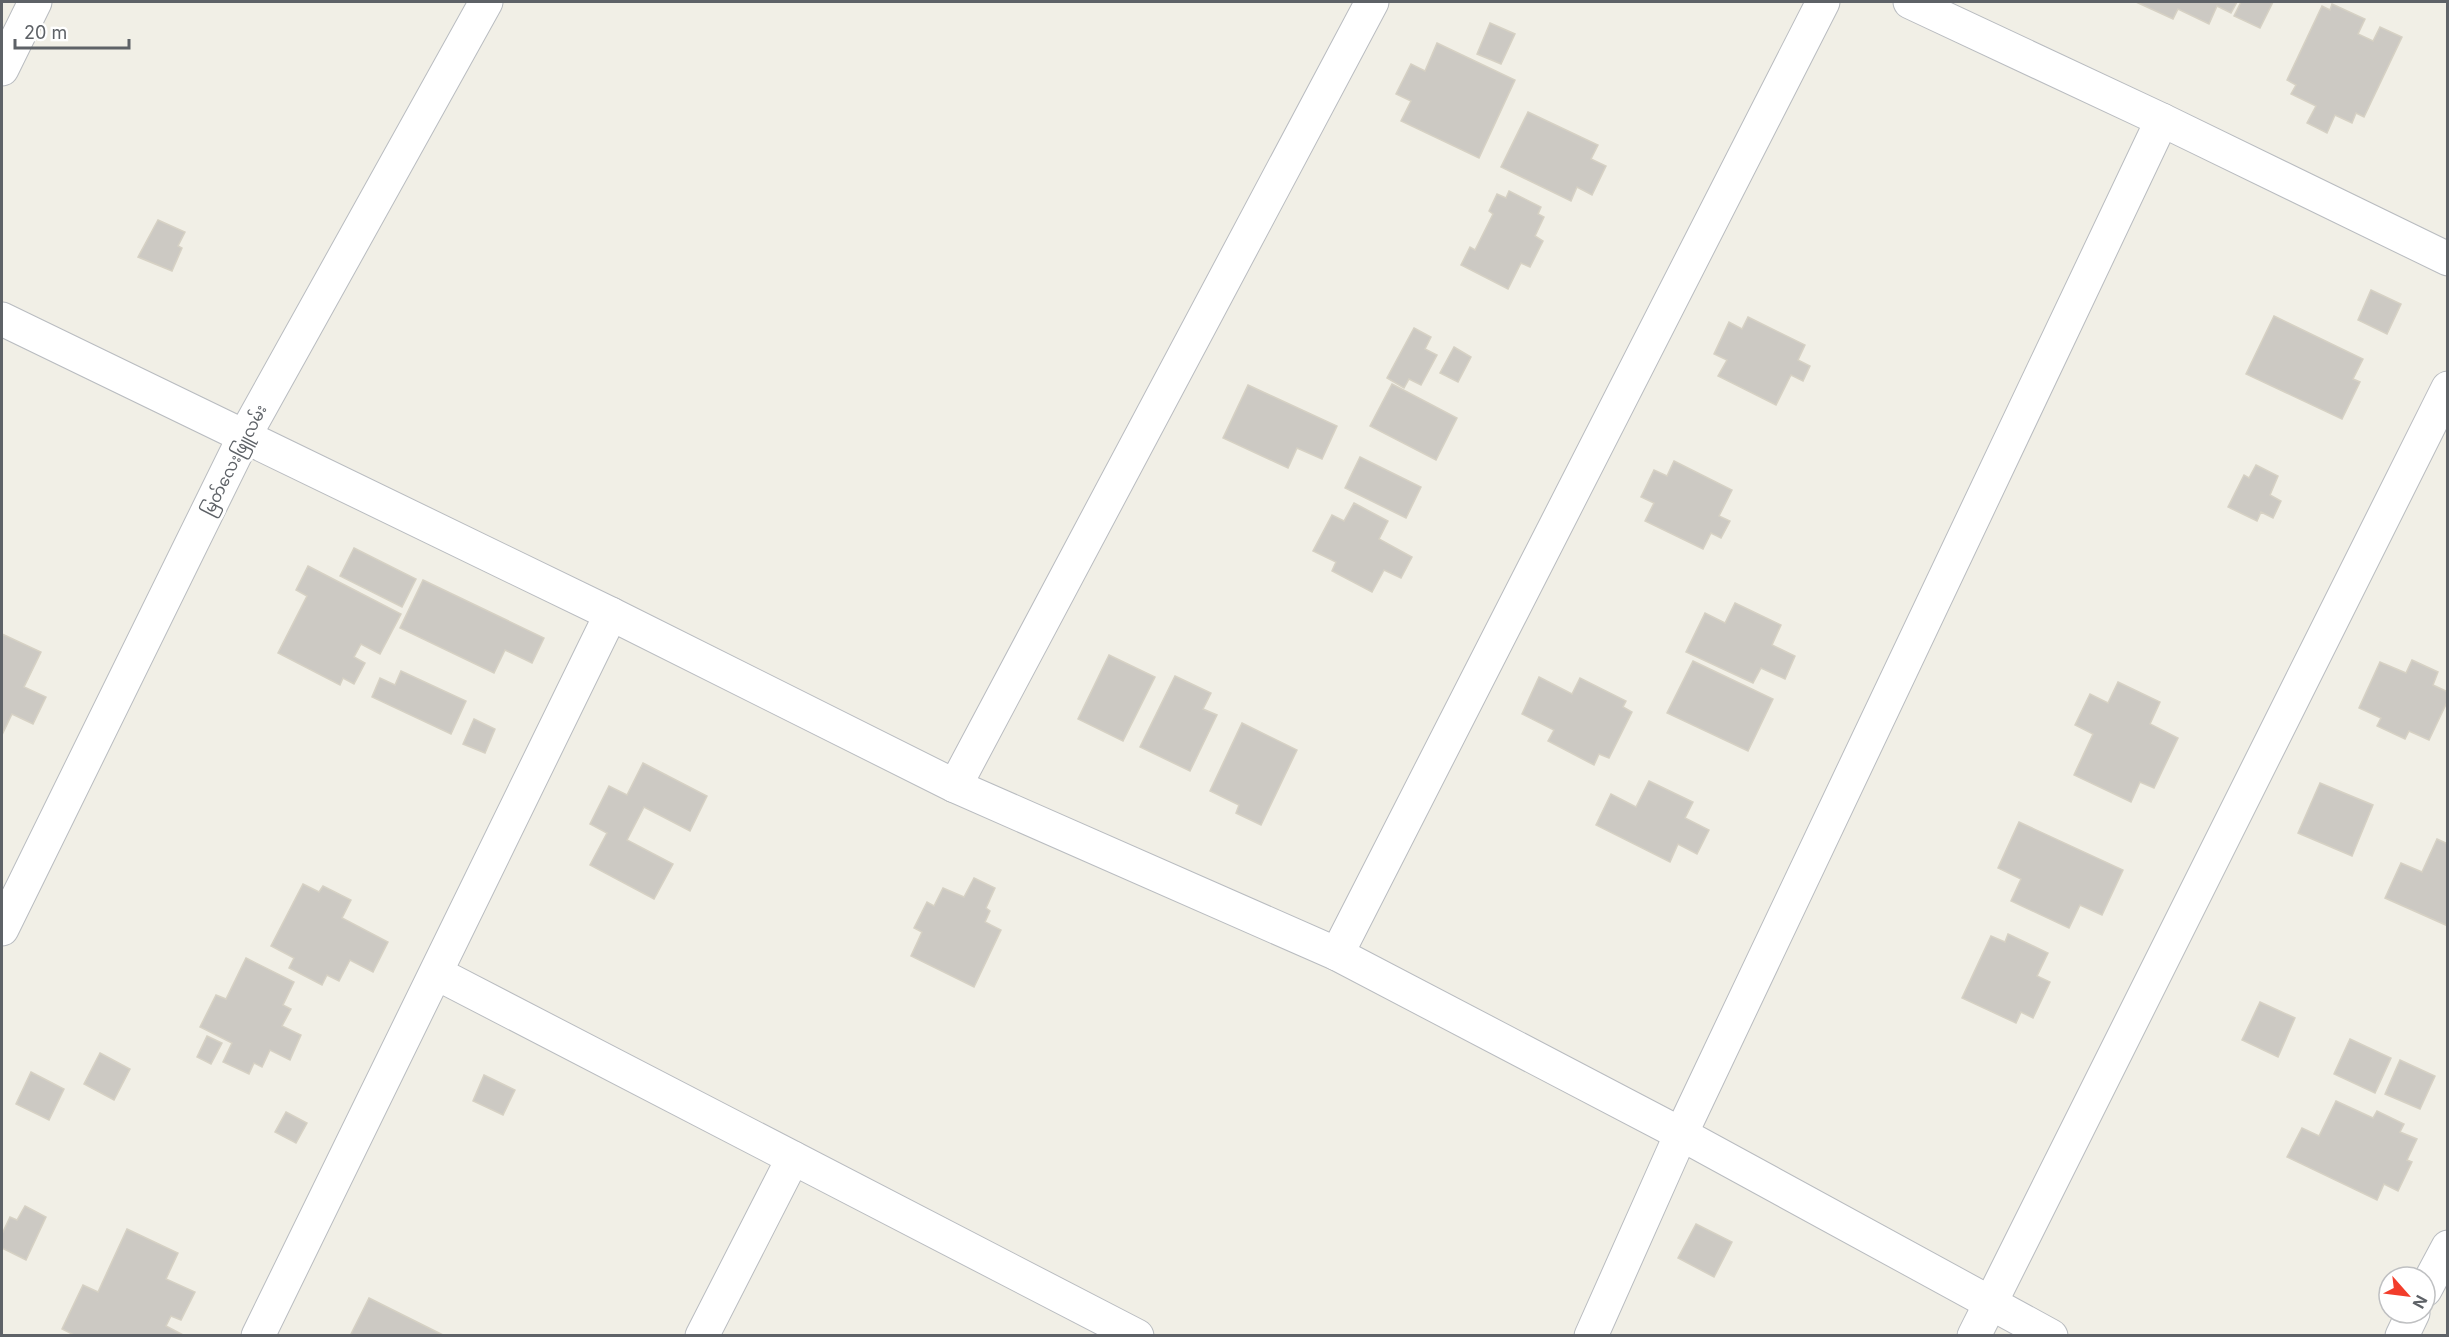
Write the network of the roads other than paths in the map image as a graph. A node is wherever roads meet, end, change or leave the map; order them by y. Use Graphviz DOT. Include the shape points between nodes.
graph roads {
  1 [pos="35,2"];
  2 [pos="486,2"];
  3 [pos="1372,2"];
  4 [pos="1823,2"];
  5 [pos="1910,2"];
  6 [pos="2,69"];
  7 [pos="2163,120"];
  8 [pos="2448,259"];
  9 [pos="2,319"];
  10 [pos="2448,388"];
  11 [pos="244,437"];
  12 [pos="611,615"];
  13 [pos="955,786"];
  14 [pos="2,929"];
  15 [pos="1337,954"];
  16 [pos="436,973"];
  17 [pos="1681,1134"];
  18 [pos="793,1158"];
  19 [pos="2448,1247"];
  20 [pos="2437,1268"];
  21 [pos="1990,1304"];
  22 [pos="258,1335"];
  23 [pos="702,1335"];
  24 [pos="1137,1335"];
  25 [pos="1591,1335"];
  26 [pos="1974,1335"];
  27 [pos="2051,1335"];
  1 -- 6 [label="street"];
  2 -- 11 [label="street, မြတ်လေးဖြူလမ်း"];
  3 -- 13 [label="street"];
  4 -- 15 [label="street"];
  5 -- 7 [label="street"];
  7 -- 8 [label="street"];
  7 -- 17 [label="street"];
  9 -- 11 [label="street"];
  10 -- 21 [label="street"];
  11 -- 12 [label="street"];
  11 -- 14 [label="street, မြတ်လေးဖြူလမ်း"];
  12 -- 13 [label="street"];
  12 -- 16 [label="street"];
  13 -- 15 [label="street"];
  15 -- 17 [label="street"];
  16 -- 18 [label="street"];
  16 -- 22 [label="street"];
  17 -- 21 [label="street"];
  17 -- 25 [label="street"];
  18 -- 23 [label="street"];
  18 -- 24 [label="street"];
  19 -- 20 [label="street"];
  21 -- 26 [label="street"];
  21 -- 27 [label="street"];
}
